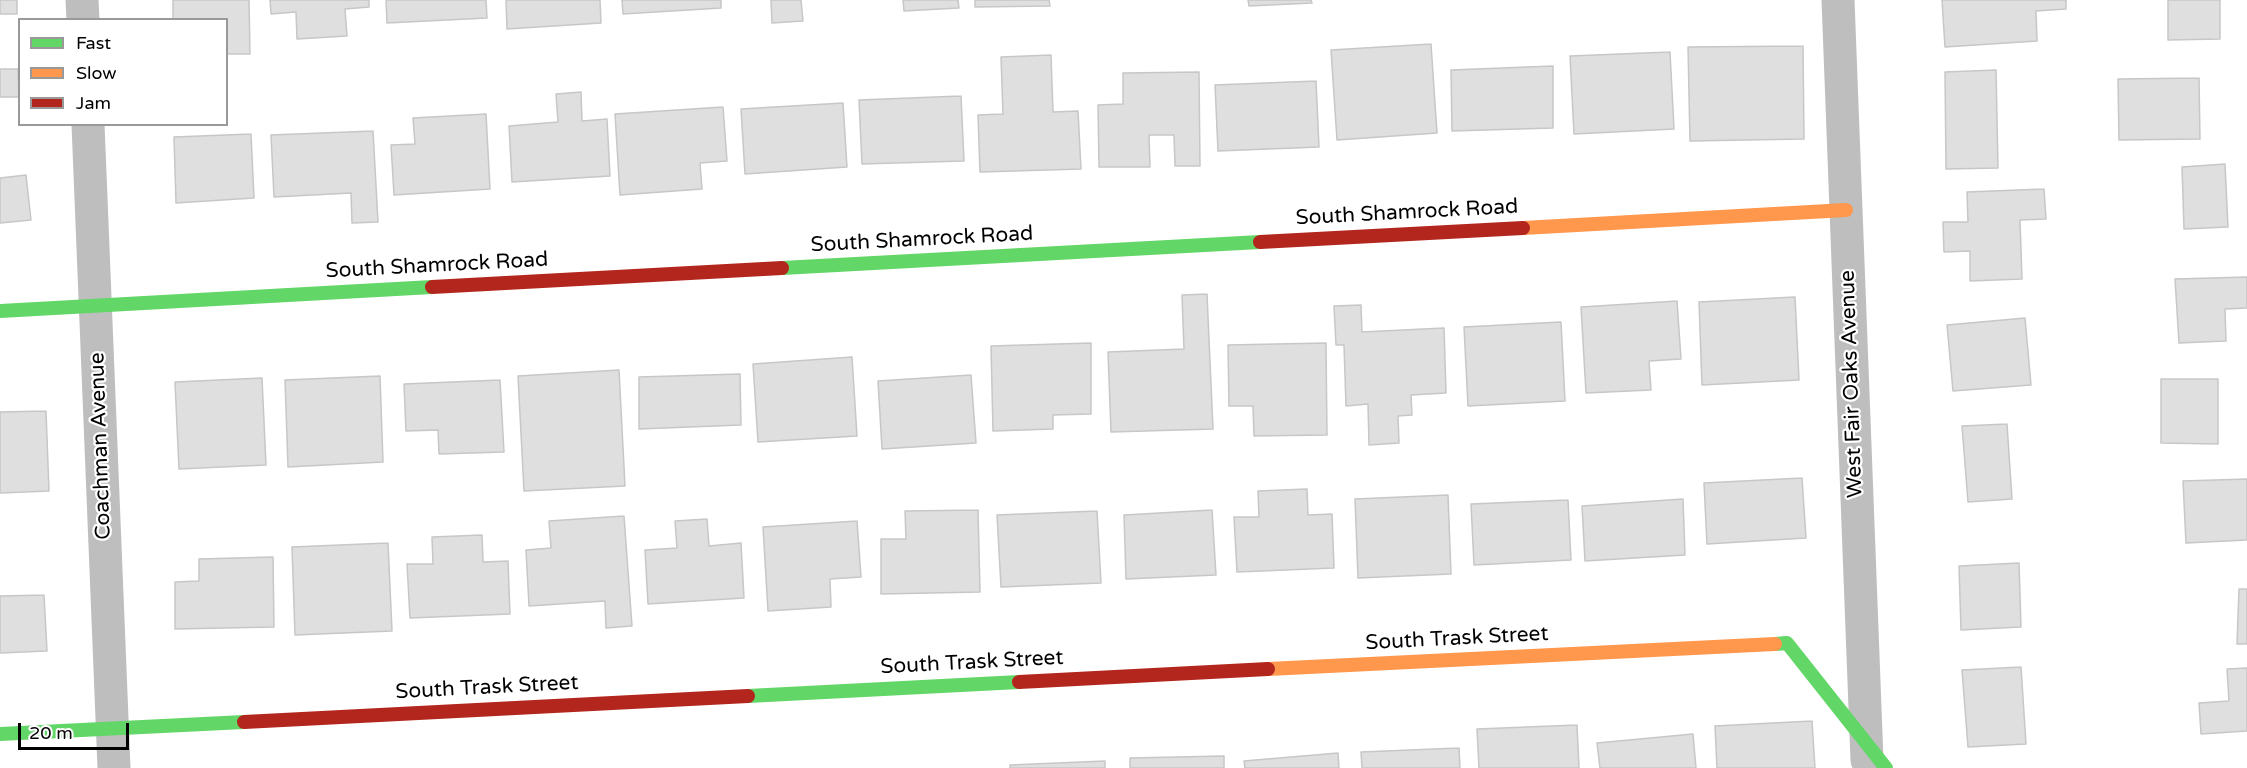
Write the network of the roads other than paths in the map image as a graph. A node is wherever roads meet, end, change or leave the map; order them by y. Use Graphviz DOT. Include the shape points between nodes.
graph roads {
  1 [pos="82,0"];
  2 [pos="1838,0"];
  3 [pos="83,18"];
  4 [pos="88,126"];
  5 [pos="1846,210"];
  6 [pos="95,306"];
  7 [pos="0,311"];
  8 [pos="112,728"];
  9 [pos="0,734"];
  10 [pos="1866,754"];
  11 [pos="114,768"];
  12 [pos="1886,768"];
  1 -- 3 [label="street"];
  2 -- 5 [label="street, West Fair Oaks Avenue"];
  4 -- 6 [label="street, Coachman Avenue"];
  5 -- 6 [label="street, South Shamrock Road"];
  5 -- 10 [label="street, West Fair Oaks Avenue"];
  6 -- 7 [label="street, South Shamrock Road"];
  6 -- 8 [label="street, Coachman Avenue"];
  8 -- 9 [label="street, South Trask Street"];
  8 -- 10 [label="street, South Trask Street" via="1786,643"];
  8 -- 11 [label="street, Coachman Avenue"];
  10 -- 12 [label="street, South Trask Street"];
}
